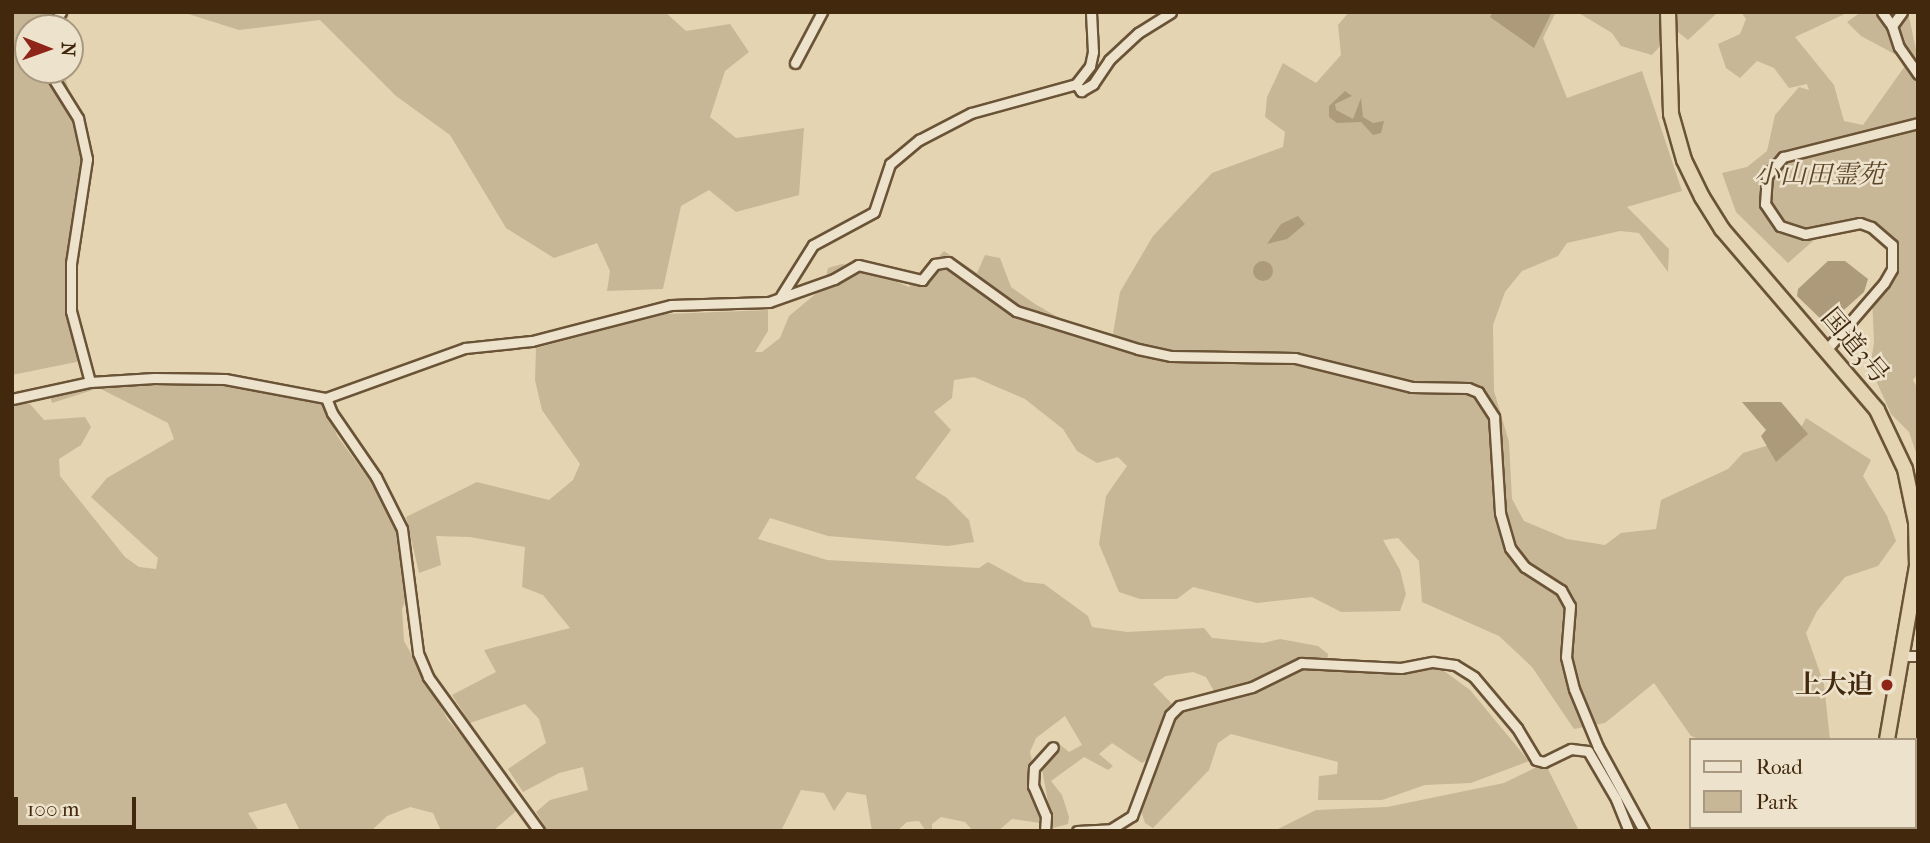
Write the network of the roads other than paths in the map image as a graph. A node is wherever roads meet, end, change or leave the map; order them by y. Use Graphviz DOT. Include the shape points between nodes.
graph roads {
  1 [pos="822,12"];
  2 [pos="1091,12"];
  3 [pos="1171,12"];
  4 [pos="1668,12"];
  5 [pos="1882,12"];
  6 [pos="1902,12"];
  7 [pos="1892,26"];
  8 [pos="795,63"];
  9 [pos="1918,74"];
  10 [pos="57,84"];
  11 [pos="1076,84"];
  12 [pos="1918,123"];
  13 [pos="779,297"];
  14 [pos="1827,349"];
  15 [pos="90,382"];
  16 [pos="327,398"];
  17 [pos="12,399"];
  18 [pos="1902,656"];
  19 [pos="1918,656"];
  20 [pos="1887,738"];
  21 [pos="1053,747"];
  22 [pos="539,831"];
  23 [pos="1045,831"];
  24 [pos="1077,831"];
  25 [pos="1629,831"];
  26 [pos="1644,831"];
  1 -- 8 [label="street"];
  2 -- 11 [label="street" via="1093,52 1090,66"];
  3 -- 11 [label="street" via="1138,33 1109,60 1093,84 1081,91"];
  4 -- 14 [label="highway, 国道3号" via="1668,92 1684,160 1722,229"];
  5 -- 7 [label="street"];
  6 -- 7 [label="street"];
  7 -- 9 [label="street" via="1899,47"];
  10 -- 15 [label="street" via="78,118 87,159 71,263 71,311"];
  11 -- 13 [label="street" via="971,113 919,140 890,164 874,212 813,245"];
  12 -- 14 [label="street" via="1783,157 1767,176 1765,204 1780,226 1805,234 1860,223 1892,245 1892,269 1884,283"];
  13 -- 16 [label="street" via="761,303 671,305 532,341 465,348"];
  13 -- 26 [label="street" via="834,279 858,265 922,281 935,264 948,262 1016,310 1138,349 1171,356 1295,358 1412,387 1478,392 1494,417 1500,513 1510,548 1525,566 1560,590 1570,606 1566,657 1574,689 1598,747"];
  14 -- 18 [label="highway, 国道3号" via="1888,429 1913,500 1917,566"];
  15 -- 16 [label="street" via="225,379"];
  15 -- 17 [label="street"];
  16 -- 22 [label="street" via="332,414 376,477 401,529 418,653 428,677"];
  18 -- 19 [label="street"];
  18 -- 20 [label="highway, 国道3号"];
  21 -- 23 [label="street" via="1034,768 1033,786 1046,816"];
  24 -- 25 [label="street" via="1111,829 1132,816 1170,715 1179,706 1252,687 1301,663 1401,668 1433,662 1455,664 1474,677 1517,728 1536,760 1544,762 1572,748 1588,751"];
}
